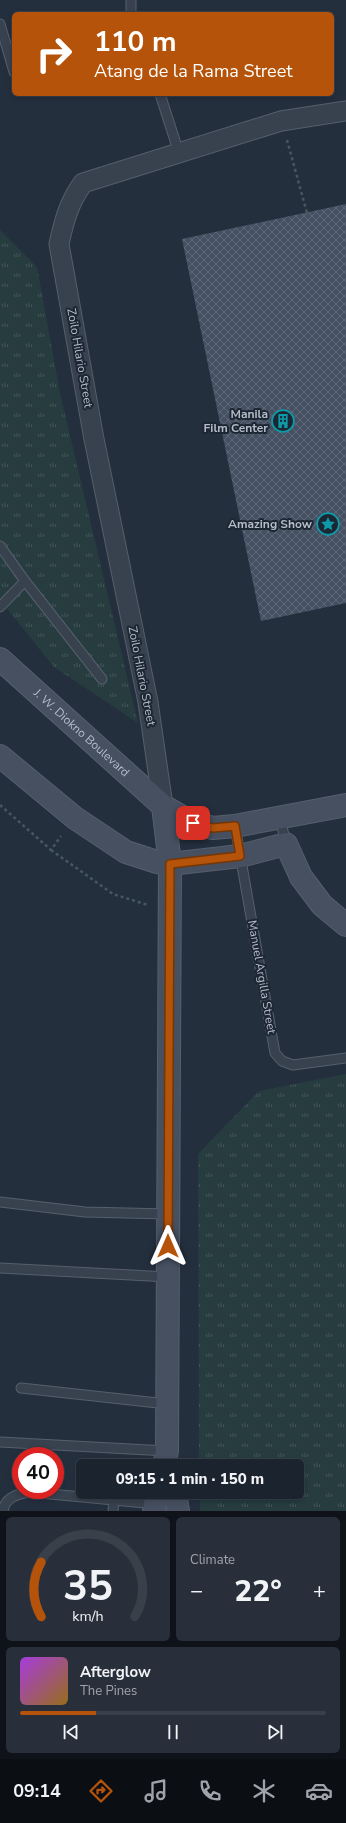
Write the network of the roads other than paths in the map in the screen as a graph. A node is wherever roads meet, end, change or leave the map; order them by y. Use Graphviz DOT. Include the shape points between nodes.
graph roads {
  1 [pos="131,0"];
  2 [pos="131,12"];
  3 [pos="0,24"];
  4 [pos="12,65"];
  5 [pos="161,96"];
  6 [pos="346,111"];
  7 [pos="180,153"];
  8 [pos="0,546"];
  9 [pos="25,581"];
  10 [pos="0,607"];
  11 [pos="0,659"];
  12 [pos="102,679"];
  13 [pos="0,756"];
  14 [pos="346,805"];
  15 [pos="163,806"];
  16 [pos="280,818"];
  17 [pos="235,826"];
  18 [pos="286,844"];
  19 [pos="240,856"];
  20 [pos="170,864"];
  21 [pos="346,925"];
  22 [pos="346,1058"];
  23 [pos="0,1202"];
  24 [pos="168,1214"];
  25 [pos="0,1268"];
  26 [pos="168,1277"];
  27 [pos="21,1388"];
  28 [pos="167,1404"];
  29 [pos="0,1442"];
  30 [pos="158,1459"];
  31 [pos="167,1459"];
  32 [pos="114,1500"];
  33 [pos="166,1503"];
  34 [pos="3,1511"];
  35 [pos="113,1511"];
  1 -- 2 [label="lane"];
  3 -- 4 [label="lane"];
  5 -- 7 [label="lane"];
  6 -- 7 [label="street, Zoilo Hilario Street" via="282,121"];
  7 -- 15 [label="street, Zoilo Hilario Street" via="83,183 66,213 59,244 94,439 148,702"];
  8 -- 9 [label="lane"];
  9 -- 10 [label="lane"];
  9 -- 12 [label="lane"];
  11 -- 15 [label="street, J. W. Diokno Boulevard"];
  13 -- 20 [label="street" via="75,818 126,852"];
  14 -- 16 [label="street, J. W. Diokno Boulevard"];
  15 -- 17 [label="street, J. W. Diokno Boulevard" via="193,823 213,828"];
  15 -- 20 [label="street"];
  16 -- 17 [label="street, J. W. Diokno Boulevard"];
  16 -- 18 [label="lane"];
  17 -- 19 [label="lane, Manuel Argilla Street"];
  18 -- 19 [label="street"];
  18 -- 21 [label="street" via="301,877 322,905"];
  19 -- 20 [label="street"];
  19 -- 22 [label="lane, Manuel Argilla Street" via="275,1053 282,1061 293,1065"];
  20 -- 24 [label="street"];
  23 -- 24 [label="lane" via="85,1212"];
  24 -- 26 [label="street"];
  25 -- 26 [label="lane"];
  26 -- 28 [label="street"];
  27 -- 28 [label="lane"];
  28 -- 31 [label="street"];
  29 -- 30 [label="lane"];
  32 -- 33 [label="lane"];
  32 -- 34 [label="lane" via="29,1492 15,1495 8,1500"];
  32 -- 35 [label="lane"];
}
